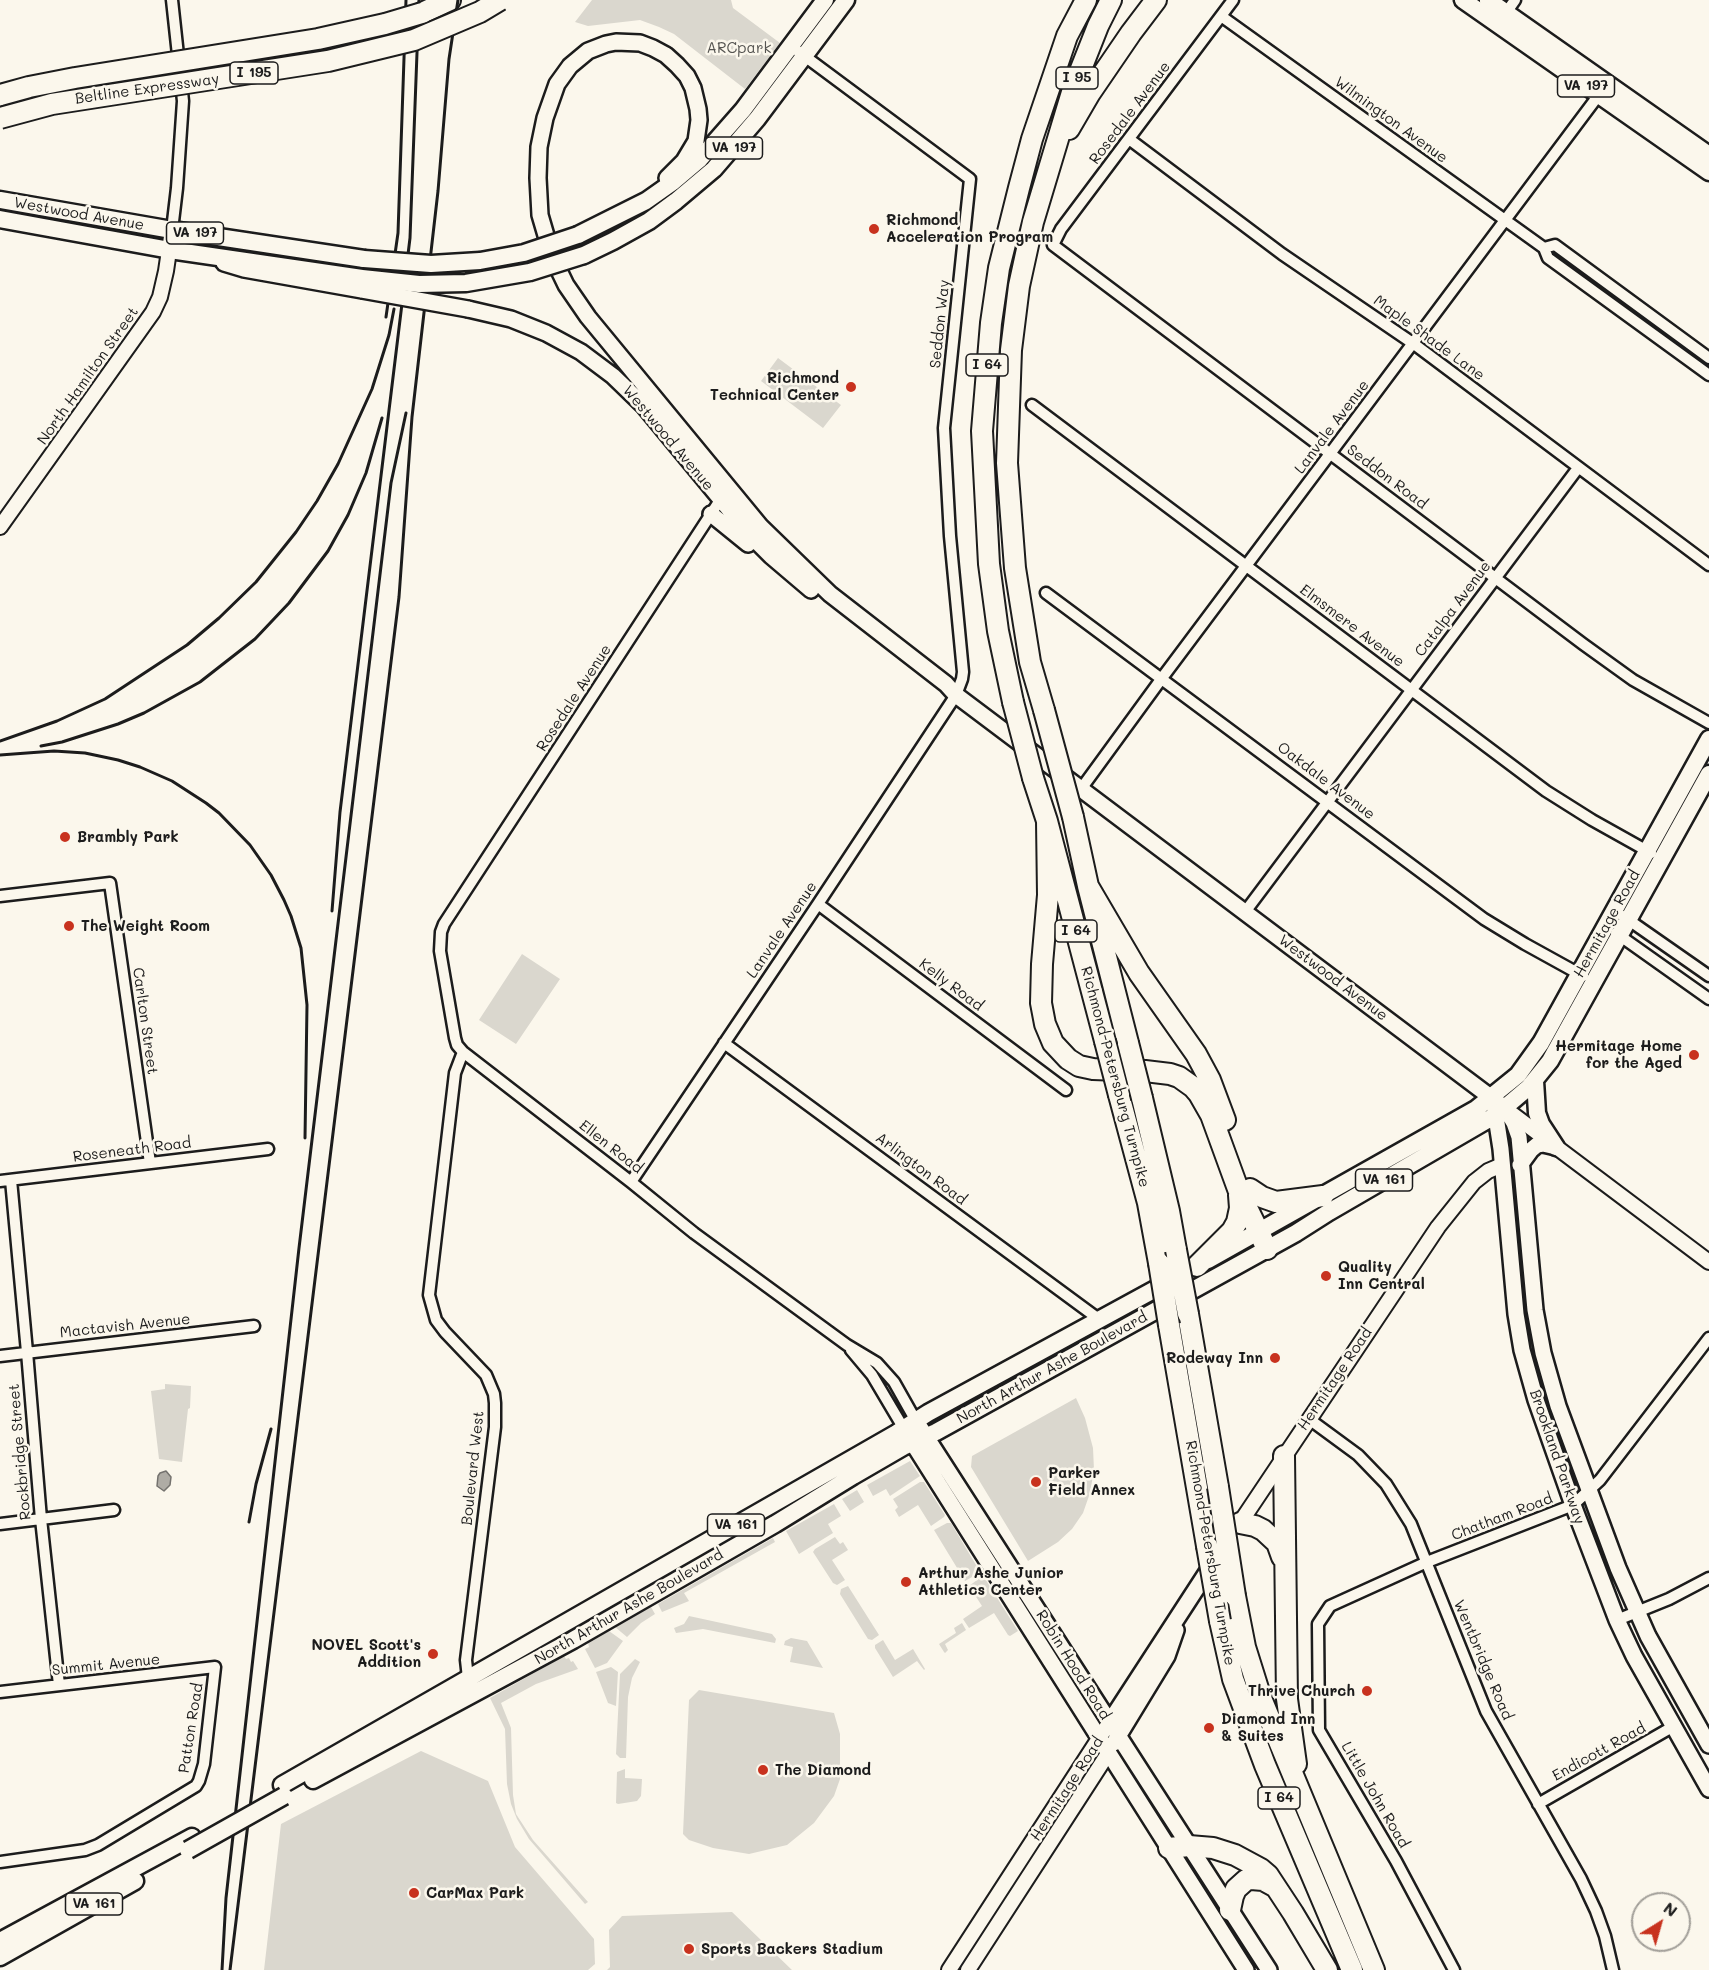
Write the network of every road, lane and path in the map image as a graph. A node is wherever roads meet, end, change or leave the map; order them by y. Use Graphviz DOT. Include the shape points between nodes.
graph roads {
  1 [pos="172,0"];
  2 [pos="450,0"];
  3 [pos="500,0"];
  4 [pos="825,0"];
  5 [pos="846,0"];
  6 [pos="1078,0"];
  7 [pos="1086,0"];
  8 [pos="1111,0"];
  9 [pos="1156,0"];
  10 [pos="1233,0"];
  11 [pos="1463,0"];
  12 [pos="1498,7"];
  13 [pos="1221,16"];
  14 [pos="1067,36"];
  15 [pos="797,51"];
  16 [pos="1603,89"];
  17 [pos="0,95"];
  18 [pos="0,118"];
  19 [pos="1129,139"];
  20 [pos="1709,155"];
  21 [pos="1051,159"];
  22 [pos="1709,172"];
  23 [pos="0,200"];
  24 [pos="623,214"];
  25 [pos="0,219"];
  26 [pos="1506,220"];
  27 [pos="172,230"];
  28 [pos="1053,245"];
  29 [pos="1544,248"];
  30 [pos="178,251"];
  31 [pos="362,284"];
  32 [pos="1667,326"];
  33 [pos="1658,339"];
  34 [pos="1414,344"];
  35 [pos="1709,358"];
  36 [pos="1709,375"];
  37 [pos="1032,405"];
  38 [pos="1331,454"];
  39 [pos="1578,468"];
  40 [pos="724,494"];
  41 [pos="711,514"];
  42 [pos="0,527"];
  43 [pos="1709,565"];
  44 [pos="1246,566"];
  45 [pos="790,573"];
  46 [pos="1495,578"];
  47 [pos="1046,593"];
  48 [pos="1162,678"];
  49 [pos="1412,689"];
  50 [pos="956,695"];
  51 [pos="1709,723"];
  52 [pos="1709,739"];
  53 [pos="1709,774"];
  54 [pos="1082,789"];
  55 [pos="1328,801"];
  56 [pos="1047,821"];
  57 [pos="1655,855"];
  58 [pos="1088,886"];
  59 [pos="0,896"];
  60 [pos="818,904"];
  61 [pos="1245,912"];
  62 [pos="1622,915"];
  63 [pos="1613,931"];
  64 [pos="1709,976"];
  65 [pos="1587,978"];
  66 [pos="1709,999"];
  67 [pos="724,1043"];
  68 [pos="463,1052"];
  69 [pos="1535,1081"];
  70 [pos="1066,1090"];
  71 [pos="1498,1107"];
  72 [pos="1556,1147"];
  73 [pos="268,1149"];
  74 [pos="150,1163"];
  75 [pos="1520,1165"];
  76 [pos="1502,1166"];
  77 [pos="5,1180"];
  78 [pos="631,1182"];
  79 [pos="1244,1189"];
  80 [pos="1323,1196"];
  81 [pos="1266,1239"];
  82 [pos="1709,1262"];
  83 [pos="1197,1266"];
  84 [pos="1100,1320"];
  85 [pos="254,1326"];
  86 [pos="1709,1338"];
  87 [pos="27,1352"];
  88 [pos="0,1356"];
  89 [pos="1023,1383"];
  90 [pos="1308,1419"];
  91 [pos="915,1432"];
  92 [pos="1284,1455"];
  93 [pos="1589,1490"];
  94 [pos="1573,1505"];
  95 [pos="114,1510"];
  96 [pos="41,1519"];
  97 [pos="1240,1523"];
  98 [pos="0,1524"];
  99 [pos="972,1539"];
  100 [pos="1427,1562"];
  101 [pos="1284,1566"];
  102 [pos="1017,1576"];
  103 [pos="1709,1578"];
  104 [pos="1638,1611"];
  105 [pos="1617,1620"];
  106 [pos="1318,1624"];
  107 [pos="215,1667"];
  108 [pos="59,1685"];
  109 [pos="472,1685"];
  110 [pos="0,1692"];
  111 [pos="1674,1726"];
  112 [pos="1114,1730"];
  113 [pos="1100,1738"];
  114 [pos="1709,1745"];
  115 [pos="1109,1752"];
  116 [pos="1709,1789"];
  117 [pos="1302,1799"];
  118 [pos="1538,1804"];
  119 [pos="190,1844"];
  120 [pos="1189,1846"];
  121 [pos="1169,1848"];
  122 [pos="0,1862"];
  123 [pos="1274,1886"];
  124 [pos="1230,1910"];
  125 [pos="0,1941"];
  126 [pos="0,1957"];
  127 [pos="949,1970"];
  128 [pos="968,1970"];
  129 [pos="1246,1970"];
  130 [pos="1269,1970"];
  131 [pos="1327,1970"];
  132 [pos="1352,1970"];
  133 [pos="1374,1970"];
  134 [pos="1454,1970"];
  135 [pos="1613,1970"];
  1 -- 27 [label="street" via="183,101"];
  2 -- 17 [label="highway, Beltline Expressway / I 195, bridge" via="422,13 318,39 75,78"];
  3 -- 18 [label="highway, Beltline Expressway / I 195, bridge" via="414,40 328,62 52,104"];
  4 -- 15 [label="main road, VA 197"];
  5 -- 15 [label="main road, VA 197"];
  6 -- 14 [label="highway, I 64"];
  7 -- 14 [label="highway, Richmond-Petersburg Turnpike"];
  8 -- 21 [label="highway, Richmond-Petersburg Turnpike / I 95" via="1073,89"];
  9 -- 21 [label="highway, I 64" via="1090,93"];
  10 -- 13 [label="street, Rosedale Avenue"];
  11 -- 12 [label="main road, VA 197"];
  12 -- 16 [label="main road, VA 197"];
  13 -- 19 [label="street, Rosedale Avenue"];
  13 -- 26 [label="street, Wilmington Avenue"];
  14 -- 56 [label="highway, Richmond-Petersburg Turnpike / I 64, bridge" via="1032,139 999,268 982,431 989,564 998,631 1013,702"];
  15 -- 24 [label="main road, VA 197" via="699,160 673,183"];
  15 -- 31 [label="main road, VA 197, bridge" via="742,139 701,180 649,221 584,255 530,272 466,283"];
  15 -- 50 [label="street, Seddon Way" via="970,179 944,428 963,672"];
  16 -- 20 [label="main road, VA 197"];
  16 -- 22 [label="main road, VA 197"];
  16 -- 26 [label="street, Lanvale Avenue"];
  19 -- 28 [label="street, Rosedale Avenue"];
  19 -- 34 [label="street, Maple Shade Lane" via="1281,254"];
  21 -- 58 [label="highway, Richmond-Petersburg Turnpike / I 64, bridge" via="1019,286 1011,350 1007,463 1015,568 1030,662"];
  23 -- 27 [label="main road, Westwood Avenue / VA 197"];
  24 -- 27 [label="main road, Westwood Avenue / VA 197, bridge" via="578,235 524,253 431,264 364,259"];
  24 -- 40 [label="main road, Westwood Avenue" via="684,161 696,141 699,120 693,88 677,64 653,48 627,41 588,51 557,84 539,147 538,198 543,228 559,272 574,298"];
  25 -- 30 [label="main road, Westwood Avenue / VA 197"];
  26 -- 29 [label="street, Wilmington Avenue"];
  26 -- 34 [label="street, Lanvale Avenue"];
  27 -- 30 [label="street, North Hamilton Street"];
  28 -- 38 [label="street, Seddon Road"];
  29 -- 32 [label="street, Wilmington Avenue" via="1555,245"];
  29 -- 33 [label="street, Wilmington Avenue" via="1548,258"];
  30 -- 31 [label="main road, Westwood Avenue / VA 197"];
  30 -- 42 [label="street, North Hamilton Street" via="148,320"];
  31 -- 40 [label="main road, Westwood Avenue, bridge" via="511,319 573,347 613,376 643,405"];
  32 -- 33 [label="street"];
  32 -- 35 [label="street, Wilmington Avenue"];
  33 -- 36 [label="street, Wilmington Avenue"];
  34 -- 38 [label="street, Lanvale Avenue"];
  34 -- 39 [label="street, Maple Shade Lane"];
  37 -- 44 [label="street, Elmsmere Avenue"];
  38 -- 44 [label="street, Lanvale Avenue"];
  38 -- 46 [label="street, Seddon Road"];
  39 -- 43 [label="street, Maple Shade Lane"];
  39 -- 46 [label="street, Catalpa Avenue"];
  40 -- 41 [label="street, Rosedale Avenue"];
  40 -- 45 [label="main road, Westwood Avenue" via="751,536"];
  40 -- 50 [label="main road, Westwood Avenue" via="818,584"];
  41 -- 45 [label="main road"];
  41 -- 68 [label="street, Rosedale Avenue" via="444,924 439,943 441,961 455,1038"];
  44 -- 48 [label="street, Lanvale Avenue"];
  44 -- 49 [label="street, Elmsmere Avenue"];
  45 -- 50 [label="main road, Westwood Avenue" via="945,692"];
  46 -- 49 [label="street, Catalpa Avenue"];
  46 -- 51 [label="street, Seddon Road" via="1634,680"];
  47 -- 48 [label="street, Oakdale Avenue"];
  48 -- 54 [label="street, Lanvale Avenue"];
  48 -- 55 [label="street, Oakdale Avenue"];
  49 -- 55 [label="street, Catalpa Avenue"];
  49 -- 57 [label="street, Elmsmere Avenue" via="1564,804"];
  50 -- 54 [label="main road, Westwood Avenue"];
  50 -- 60 [label="street, Lanvale Avenue"];
  52 -- 57 [label="main road, Hermitage Road / VA 161"];
  53 -- 57 [label="main road, Hermitage Road / VA 161"];
  54 -- 61 [label="main road, Westwood Avenue"];
  55 -- 61 [label="street, Catalpa Avenue"];
  55 -- 65 [label="street, Oakdale Avenue" via="1499,929"];
  56 -- 79 [label="highway" via="1048,895 1041,1003 1053,1044 1079,1066 1170,1074 1186,1081 1211,1114"];
  56 -- 132 [label="highway, Richmond-Petersburg Turnpike / I 64, bridge" via="1148,1203 1233,1679"];
  57 -- 62 [label="main road, Hermitage Road / VA 161"];
  58 -- 79 [label="highway" via="1133,964 1210,1080"];
  58 -- 117 [label="highway, Richmond-Petersburg Turnpike / I 64, bridge" via="1169,1212 1245,1647"];
  59 -- 74 [label="street, Carlton Street" via="110,884"];
  60 -- 67 [label="street, Lanvale Avenue"];
  60 -- 70 [label="street, Kelly Road"];
  61 -- 71 [label="main road, Westwood Avenue"];
  62 -- 63 [label="main road, Hermitage Road / VA 161"];
  62 -- 64 [label="street"];
  63 -- 65 [label="main road, Hermitage Road / VA 161"];
  63 -- 66 [label="street"];
  65 -- 69 [label="main road, Hermitage Road / VA 161" via="1559,1046"];
  65 -- 71 [label="main road, Hermitage Road / VA 161"];
  67 -- 78 [label="street, Lanvale Avenue"];
  67 -- 84 [label="street, Arlington Road"];
  68 -- 78 [label="street, Ellen Road"];
  68 -- 109 [label="street, Boulevard West" via="455,1073 429,1295 436,1320 486,1375 495,1403 466,1660"];
  69 -- 71 [label="main road, Hermitage Road / VA 161"];
  69 -- 72 [label="main road" via="1538,1119"];
  71 -- 72 [label="street, Westwood Avenue"];
  71 -- 75 [label="main road, Brookland Parkway" via="1516,1127"];
  71 -- 76 [label="main road, Brookland Parkway"];
  71 -- 80 [label="main road, North Arthur Ashe Boulevard / VA 161" via="1476,1109"];
  71 -- 81 [label="main road, North Arthur Ashe Boulevard / VA 161"];
  72 -- 75 [label="main road" via="1537,1145"];
  72 -- 82 [label="street, Westwood Avenue"];
  73 -- 74 [label="street, Roseneath Road"];
  74 -- 77 [label="street, Roseneath Road"];
  75 -- 93 [label="main road, Brookland Parkway" via="1543,1353"];
  76 -- 90 [label="street, Hermitage Road" via="1474,1182 1438,1227"];
  76 -- 94 [label="main road, Brookland Parkway" via="1522,1350"];
  77 -- 87 [label="street, Rockbridge Street"];
  78 -- 91 [label="street, Ellen Road" via="847,1346"];
  79 -- 80 [label="highway" via="1276,1202"];
  79 -- 81 [label="highway"];
  79 -- 83 [label="highway" via="1237,1222"];
  80 -- 81 [label="main road, North Arthur Ashe Boulevard / VA 161"];
  81 -- 83 [label="main road, North Arthur Ashe Boulevard / VA 161"];
  81 -- 89 [label="main road, North Arthur Ashe Boulevard / VA 161"];
  83 -- 84 [label="main road, North Arthur Ashe Boulevard / VA 161"];
  84 -- 89 [label="main road" via="1095,1335"];
  84 -- 91 [label="main road, North Arthur Ashe Boulevard / VA 161" via="1001,1371"];
  85 -- 87 [label="street, Mactavish Avenue"];
  86 -- 93 [label="street, Chatham Road"];
  87 -- 88 [label="street, Mactavish Avenue"];
  87 -- 96 [label="street, Rockbridge Street"];
  89 -- 91 [label="main road, North Arthur Ashe Boulevard / VA 161"];
  90 -- 92 [label="street, Hermitage Road"];
  90 -- 100 [label="street, Wentbridge Road" via="1358,1455 1386,1484 1411,1524"];
  91 -- 99 [label="main road, Robin Hood Road"];
  91 -- 102 [label="main road, Robin Hood Road"];
  91 -- 109 [label="main road, North Arthur Ashe Boulevard / VA 161" via="853,1476 627,1609"];
  92 -- 97 [label="street, Hermitage Road"];
  92 -- 101 [label="highway"];
  93 -- 94 [label="street, Chatham Road"];
  93 -- 104 [label="main road, Brookland Parkway"];
  94 -- 100 [label="street, Chatham Road"];
  94 -- 105 [label="main road, Brookland Parkway"];
  95 -- 96 [label="street"];
  96 -- 98 [label="street"];
  96 -- 108 [label="street, Rockbridge Street"];
  97 -- 101 [label="highway" via="1255,1526 1270,1536 1281,1551"];
  97 -- 112 [label="main road, Hermitage Road" via="1184,1608 1167,1656"];
  99 -- 102 [label="main road" via="1006,1577"];
  99 -- 113 [label="main road, Robin Hood Road"];
  100 -- 106 [label="street, Chatham Road" via="1330,1606"];
  100 -- 118 [label="street, Wentbridge Road" via="1486,1711"];
  101 -- 117 [label="highway" via="1287,1699"];
  102 -- 112 [label="main road, Robin Hood Road"];
  103 -- 104 [label="street"];
  104 -- 105 [label="street"];
  104 -- 114 [label="main road, Brookland Parkway"];
  105 -- 111 [label="main road, Brookland Parkway"];
  106 -- 134 [label="street, Little John Road" via="1319,1730"];
  107 -- 108 [label="street, Summit Avenue"];
  107 -- 122 [label="street, Patton Road" via="204,1764 196,1786 98,1845"];
  108 -- 110 [label="street, Summit Avenue"];
  109 -- 119 [label="main road, North Arthur Ashe Boulevard / VA 161"];
  111 -- 116 [label="main road, Brookland Parkway"];
  111 -- 118 [label="street, Endicott Road"];
  112 -- 113 [label="street, Hermitage Road"];
  112 -- 115 [label="main road, Hermitage Road"];
  112 -- 120 [label="main road, Robin Hood Road"];
  113 -- 115 [label="main road, Robin Hood Road"];
  113 -- 127 [label="street, Hermitage Road"];
  115 -- 121 [label="main road, Robin Hood Road"];
  115 -- 128 [label="street, Hermitage Road"];
  117 -- 133 [label="highway, Richmond-Petersburg Turnpike / I 64"];
  118 -- 135 [label="street, Wentbridge Road" via="1596,1911"];
  119 -- 125 [label="main road, North Arthur Ashe Boulevard / VA 161"];
  119 -- 126 [label="main road, North Arthur Ashe Boulevard / VA 161"];
  120 -- 121 [label="highway"];
  120 -- 123 [label="highway" via="1236,1854 1261,1869"];
  120 -- 124 [label="main road, Robin Hood Road"];
  121 -- 129 [label="main road, Robin Hood Road"];
  123 -- 124 [label="highway" via="1263,1880 1246,1880 1236,1889"];
  123 -- 131 [label="highway"];
  124 -- 130 [label="main road, Robin Hood Road"];
}
